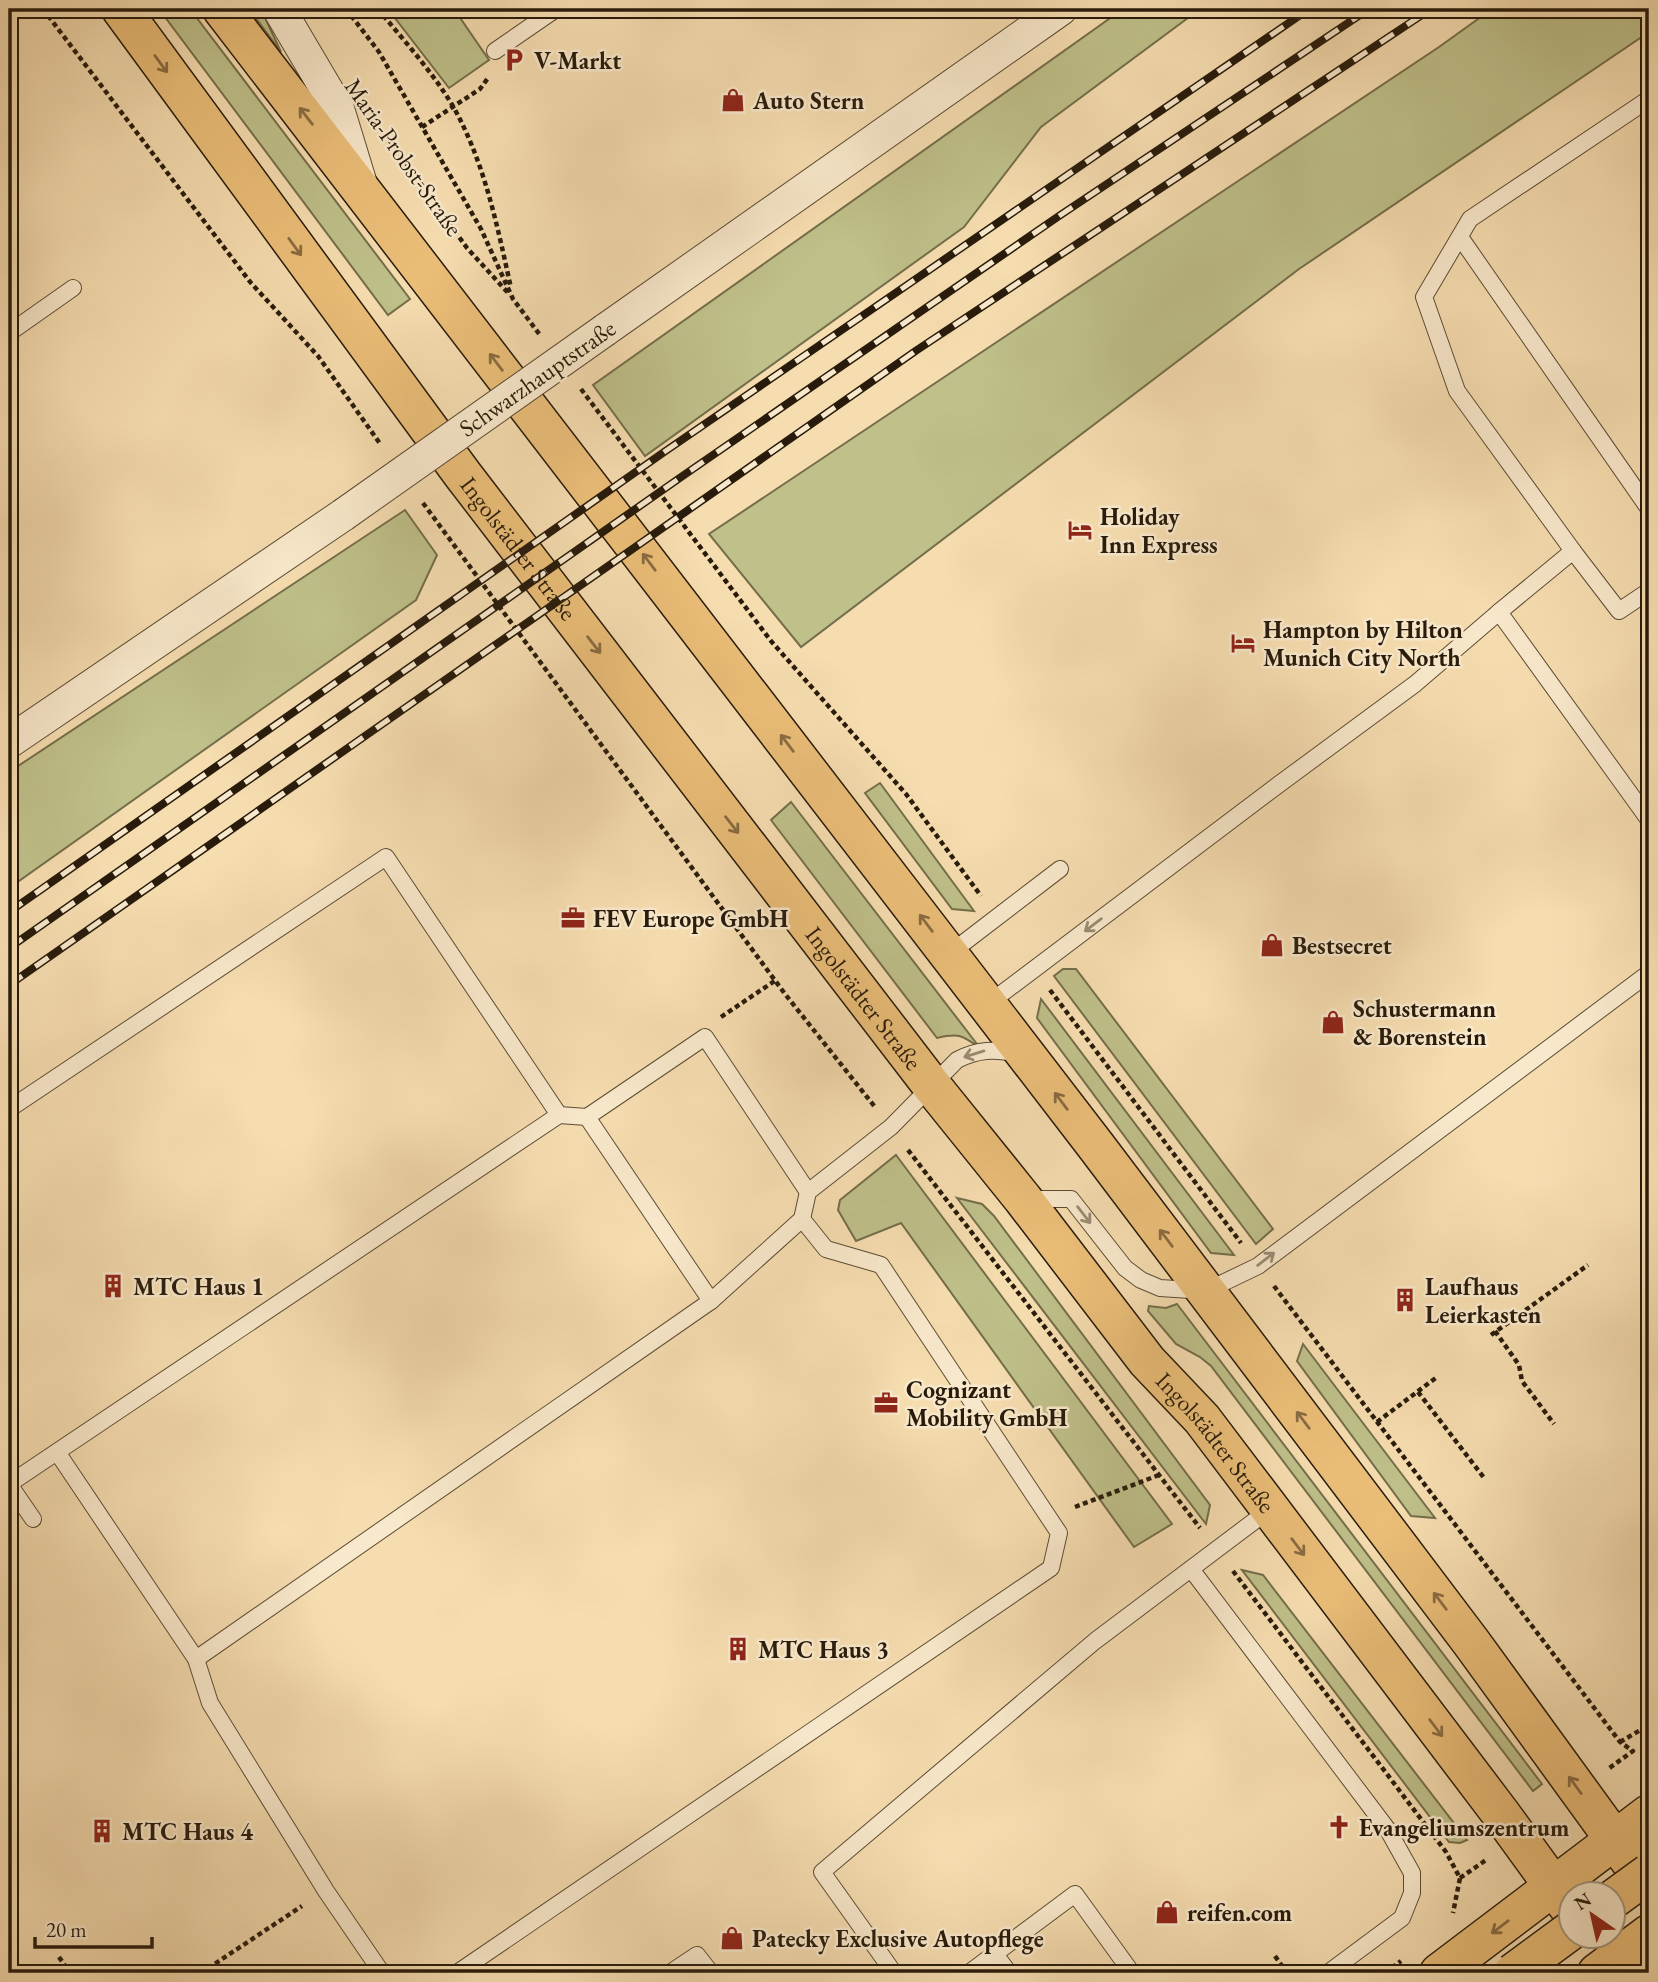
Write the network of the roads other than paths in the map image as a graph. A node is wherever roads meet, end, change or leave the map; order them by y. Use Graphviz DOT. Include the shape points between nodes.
graph roads {
  1 [pos="121,9"];
  2 [pos="222,9"];
  3 [pos="279,9"];
  4 [pos="556,9"];
  5 [pos="1061,9"];
  6 [pos="495,51"];
  7 [pos="1649,99"];
  8 [pos="363,189"];
  9 [pos="1460,237"];
  10 [pos="73,288"];
  11 [pos="9,333"];
  12 [pos="1649,509"];
  13 [pos="1573,551"];
  14 [pos="1649,591"];
  15 [pos="1499,612"];
  16 [pos="9,742"];
  17 [pos="1649,820"];
  18 [pos="1060,869"];
  19 [pos="949,954"];
  20 [pos="1649,973"];
  21 [pos="988,1004"];
  22 [pos="1027,1056"];
  23 [pos="932,1086"];
  24 [pos="9,1109"];
  25 [pos="559,1115"];
  26 [pos="587,1117"];
  27 [pos="808,1192"];
  28 [pos="1023,1199"];
  29 [pos="802,1219"];
  30 [pos="1206,1291"];
  31 [pos="711,1301"];
  32 [pos="57,1452"];
  33 [pos="9,1484"];
  34 [pos="1269,1510"];
  35 [pos="33,1520"];
  36 [pos="1191,1569"];
  37 [pos="196,1659"];
  38 [pos="1649,1814"];
  39 [pos="1615,1840"];
  40 [pos="1649,1873"];
  41 [pos="1577,1881"];
  42 [pos="1649,1887"];
  43 [pos="1556,1889"];
  44 [pos="1626,1890"];
  45 [pos="1556,1901"];
  46 [pos="1649,1934"];
  47 [pos="1556,1941"];
  48 [pos="995,1954"];
  49 [pos="1603,1962"];
  50 [pos="382,1973"];
  51 [pos="457,1973"];
  52 [pos="670,1973"];
  53 [pos="710,1973"];
  54 [pos="894,1973"];
  55 [pos="968,1973"];
  56 [pos="1009,1973"];
  57 [pos="1132,1973"];
  58 [pos="1328,1973"];
  59 [pos="1439,1973"];
  60 [pos="1513,1973"];
  1 -- 23 [label="main road, Ingolstädter Straße, one-way" via="455,464"];
  8 -- 2 [label="main road, one-way"];
  3 -- 8 [label="street, Maria-Probst-Straße" via="338,108"];
  4 -- 6 [label="lane"];
  5 -- 16 [label="street, Schwarzhauptstraße, bridge" via="343,516"];
  7 -- 9 [label="lane" via="1471,219"];
  19 -- 8 [label="main road, one-way"];
  9 -- 12 [label="lane"];
  9 -- 13 [label="lane" via="1424,297 1457,391"];
  10 -- 11 [label="lane"];
  13 -- 14 [label="lane" via="1619,611"];
  13 -- 15 [label="lane"];
  15 -- 17 [label="lane"];
  15 -- 21 [label="lane, one-way" via="1415,684"];
  18 -- 19 [label="lane"];
  19 -- 21 [label="main road"];
  30 -- 20 [label="lane, one-way" via="1258,1266"];
  21 -- 22 [label="main road"];
  22 -- 23 [label="lane, one-way" via="1000,1050 969,1053"];
  30 -- 22 [label="main road, one-way"];
  23 -- 27 [label="lane" via="891,1127"];
  23 -- 28 [label="main road, Ingolstädter Straße"];
  24 -- 25 [label="lane" via="386,856"];
  25 -- 26 [label="lane"];
  25 -- 32 [label="lane"];
  26 -- 27 [label="lane" via="705,1037"];
  26 -- 31 [label="lane"];
  27 -- 29 [label="lane"];
  28 -- 30 [label="lane, one-way" via="1071,1199 1125,1268 1141,1280 1160,1288"];
  28 -- 34 [label="main road, Ingolstädter Straße" via="1147,1361 1202,1419"];
  29 -- 31 [label="lane"];
  29 -- 51 [label="lane" via="826,1249 881,1265 1059,1533 1051,1568"];
  39 -- 30 [label="main road, one-way"];
  31 -- 37 [label="lane"];
  32 -- 33 [label="lane"];
  32 -- 37 [label="lane"];
  33 -- 35 [label="lane"];
  34 -- 36 [label="lane"];
  34 -- 43 [label="main road, Ingolstädter Straße, one-way"];
  36 -- 54 [label="lane" via="1095,1641 822,1872"];
  36 -- 58 [label="lane" via="1388,1830 1412,1873 1412,1893 1402,1918"];
  37 -- 50 [label="lane" via="209,1703"];
  38 -- 39 [label="main road"];
  39 -- 41 [label="main road"];
  39 -- 42 [label="main road"];
  40 -- 44 [label="main road, bridge"];
  45 -- 59 [label="main road, one-way"];
  46 -- 49 [label="main road"];
  47 -- 60 [label="main road, bridge"];
  48 -- 55 [label="lane"];
  48 -- 56 [label="lane"];
  48 -- 57 [label="lane" via="1075,1894"];
  52 -- 53 [label="lane" via="696,1955"];
}
